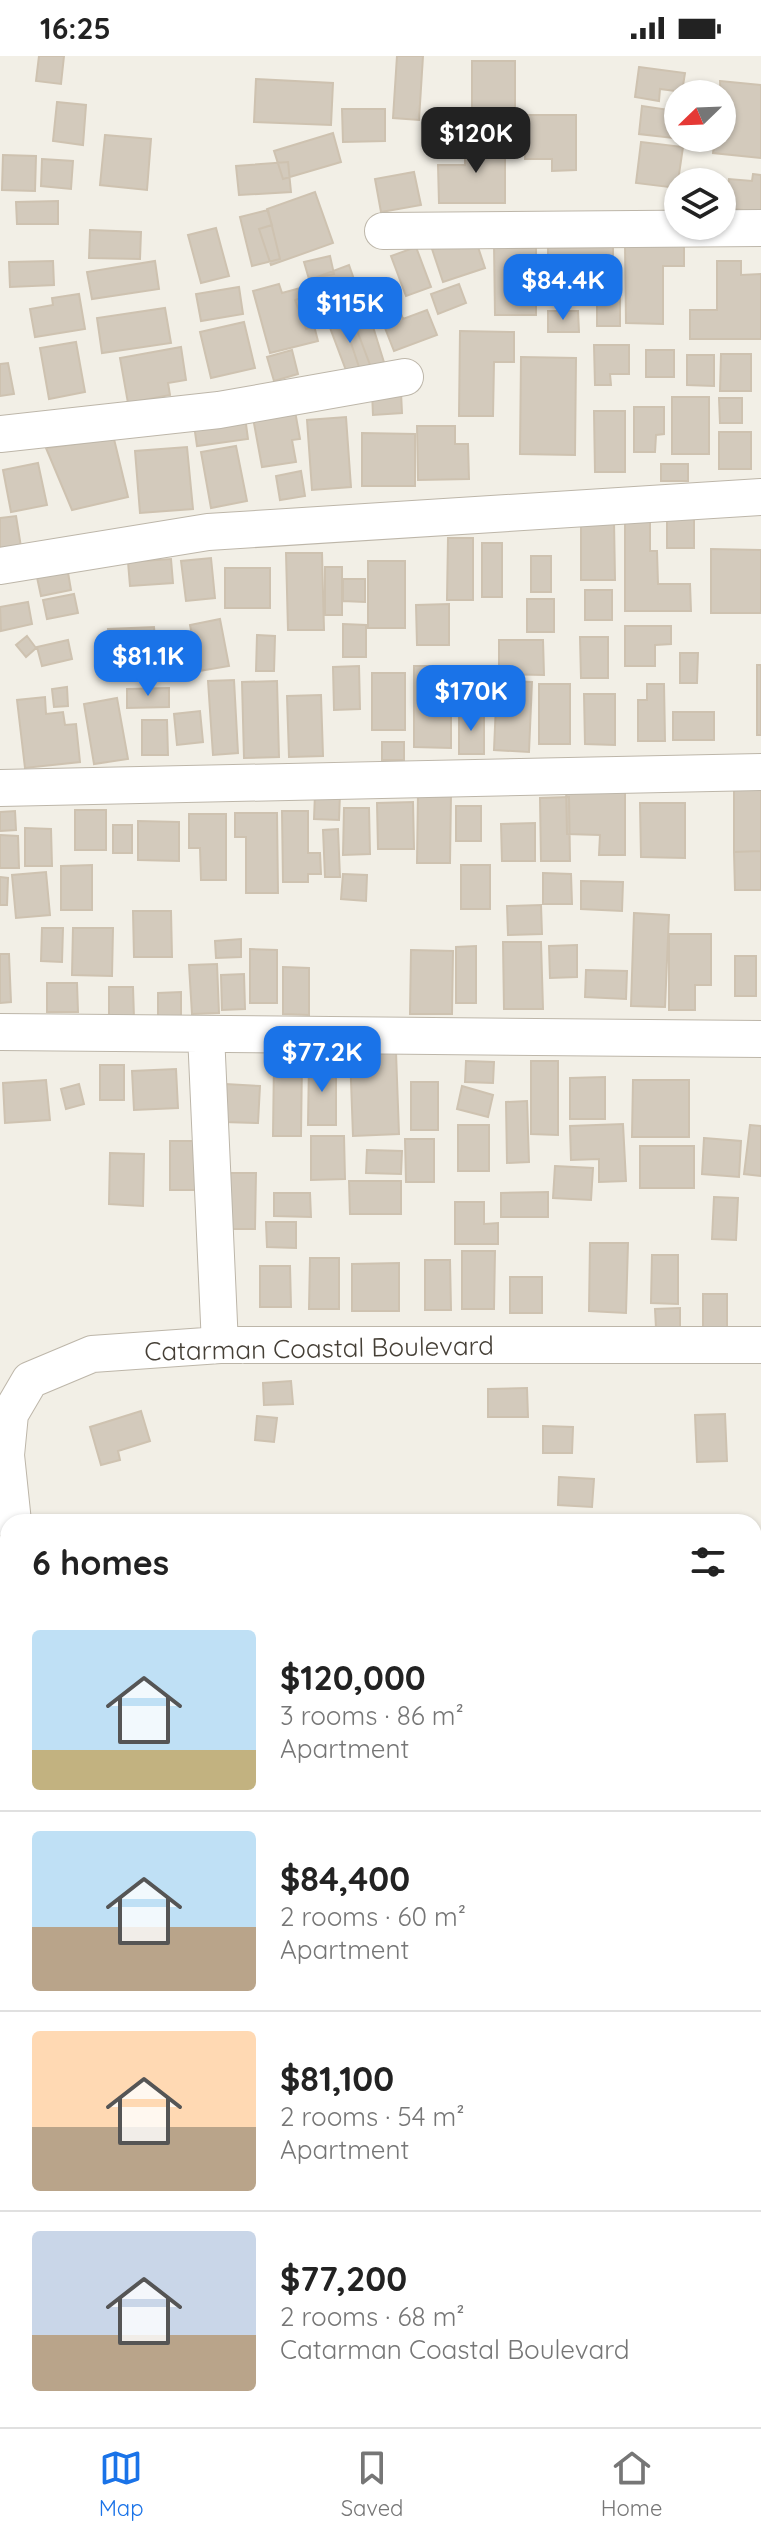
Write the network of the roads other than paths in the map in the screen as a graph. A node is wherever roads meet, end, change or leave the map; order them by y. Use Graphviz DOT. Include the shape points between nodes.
graph roads {
  1 [pos="761,228"];
  2 [pos="383,231"];
  3 [pos="405,377"];
  4 [pos="0,434"];
  5 [pos="761,497"];
  6 [pos="0,566"];
  7 [pos="761,772"];
  8 [pos="0,788"];
  9 [pos="0,1032"];
  10 [pos="206,1034"];
  11 [pos="761,1039"];
  12 [pos="220,1345"];
  13 [pos="761,1345"];
  14 [pos="12,1514"];
  1 -- 2 [label="street"];
  3 -- 4 [label="street" via="219,410"];
  5 -- 6 [label="street" via="208,532"];
  7 -- 8 [label="street"];
  9 -- 10 [label="street"];
  10 -- 11 [label="street"];
  10 -- 12 [label="street"];
  12 -- 13 [label="street, Catarman Coastal Boulevard"];
  12 -- 14 [label="street, Catarman Coastal Boulevard" via="92,1354 30,1380 10,1414 6,1455"];
}
